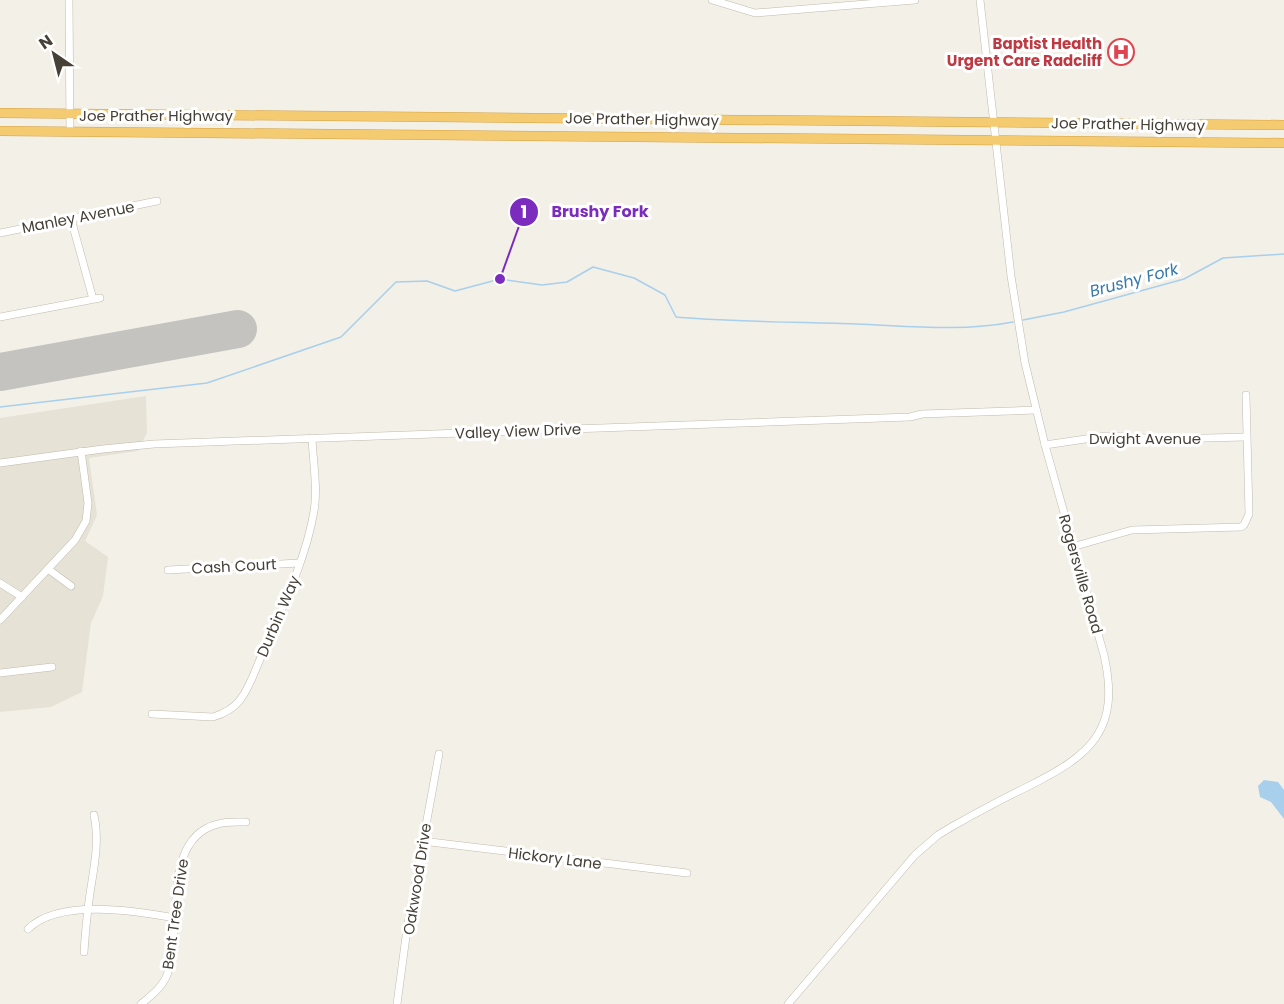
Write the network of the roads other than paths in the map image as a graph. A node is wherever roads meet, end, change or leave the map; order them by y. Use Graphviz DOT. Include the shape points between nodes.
graph roads {
  1 [pos="69,0"];
  2 [pos="712,0"];
  3 [pos="915,0"];
  4 [pos="980,0"];
  5 [pos="0,113"];
  6 [pos="70,115"];
  7 [pos="993,123"];
  8 [pos="1284,125"];
  9 [pos="0,131"];
  10 [pos="70,132"];
  11 [pos="995,140"];
  12 [pos="1284,143"];
  13 [pos="157,201"];
  14 [pos="71,219"];
  15 [pos="0,233"];
  16 [pos="0,317"];
  17 [pos="1246,395"];
  18 [pos="1036,410"];
  19 [pos="1246,437"];
  20 [pos="312,438"];
  21 [pos="1045,445"];
  22 [pos="81,452"];
  23 [pos="0,463"];
  24 [pos="1072,547"];
  25 [pos="300,563"];
  26 [pos="48,570"];
  27 [pos="168,570"];
  28 [pos="0,583"];
  29 [pos="71,586"];
  30 [pos="22,597"];
  31 [pos="0,621"];
  32 [pos="52,667"];
  33 [pos="0,673"];
  34 [pos="152,714"];
  35 [pos="439,754"];
  36 [pos="94,815"];
  37 [pos="246,822"];
  38 [pos="422,841"];
  39 [pos="687,873"];
  40 [pos="88,908"];
  41 [pos="175,918"];
  42 [pos="28,929"];
  43 [pos="84,952"];
  44 [pos="141,1004"];
  45 [pos="397,1004"];
  46 [pos="788,1004"];
  1 -- 6 [label="street"];
  2 -- 3 [label="street" via="755,14"];
  4 -- 7 [label="street, Rogersville Road"];
  5 -- 6 [label="highway, Joe Prather Highway"];
  6 -- 7 [label="highway, Joe Prather Highway"];
  6 -- 10 [label="street"];
  7 -- 8 [label="highway, Joe Prather Highway"];
  7 -- 11 [label="street, Rogersville Road"];
  9 -- 10 [label="highway, Joe Prather Highway"];
  10 -- 11 [label="highway, Joe Prather Highway"];
  11 -- 12 [label="highway, Joe Prather Highway"];
  11 -- 18 [label="street, Rogersville Road" via="1017,317"];
  13 -- 14 [label="street, Manley Avenue"];
  14 -- 15 [label="street, Manley Avenue"];
  14 -- 16 [label="street" via="96,299"];
  17 -- 19 [label="street"];
  18 -- 20 [label="street, Valley View Drive"];
  18 -- 21 [label="street, Rogersville Road"];
  19 -- 21 [label="street, Dwight Avenue" via="1106,436"];
  19 -- 24 [label="street" via="1249,514 1241,527 1132,530"];
  20 -- 22 [label="street, Valley View Drive" via="154,444"];
  20 -- 25 [label="street, Durbin Way" via="315,501"];
  21 -- 24 [label="street, Rogersville Road"];
  22 -- 23 [label="street, Valley View Drive"];
  22 -- 26 [label="street" via="88,503 86,520 75,540"];
  24 -- 46 [label="street, Rogersville Road" via="1110,685 1108,711 1098,736 1067,765 938,835 915,855"];
  25 -- 27 [label="street, Cash Court"];
  25 -- 34 [label="street, Durbin Way" via="235,706 213,717"];
  26 -- 29 [label="street"];
  26 -- 30 [label="street"];
  28 -- 30 [label="street"];
  30 -- 31 [label="street"];
  32 -- 33 [label="street"];
  35 -- 38 [label="street, Oakwood Drive"];
  36 -- 40 [label="street" via="97,827"];
  37 -- 41 [label="street, Bent Tree Drive" via="216,824 191,840 180,869"];
  38 -- 39 [label="street, Hickory Lane"];
  38 -- 45 [label="street, Oakwood Drive"];
  40 -- 41 [label="street"];
  40 -- 42 [label="street" via="55,915"];
  40 -- 43 [label="street"];
  41 -- 44 [label="street, Bent Tree Drive" via="168,974"];
}
